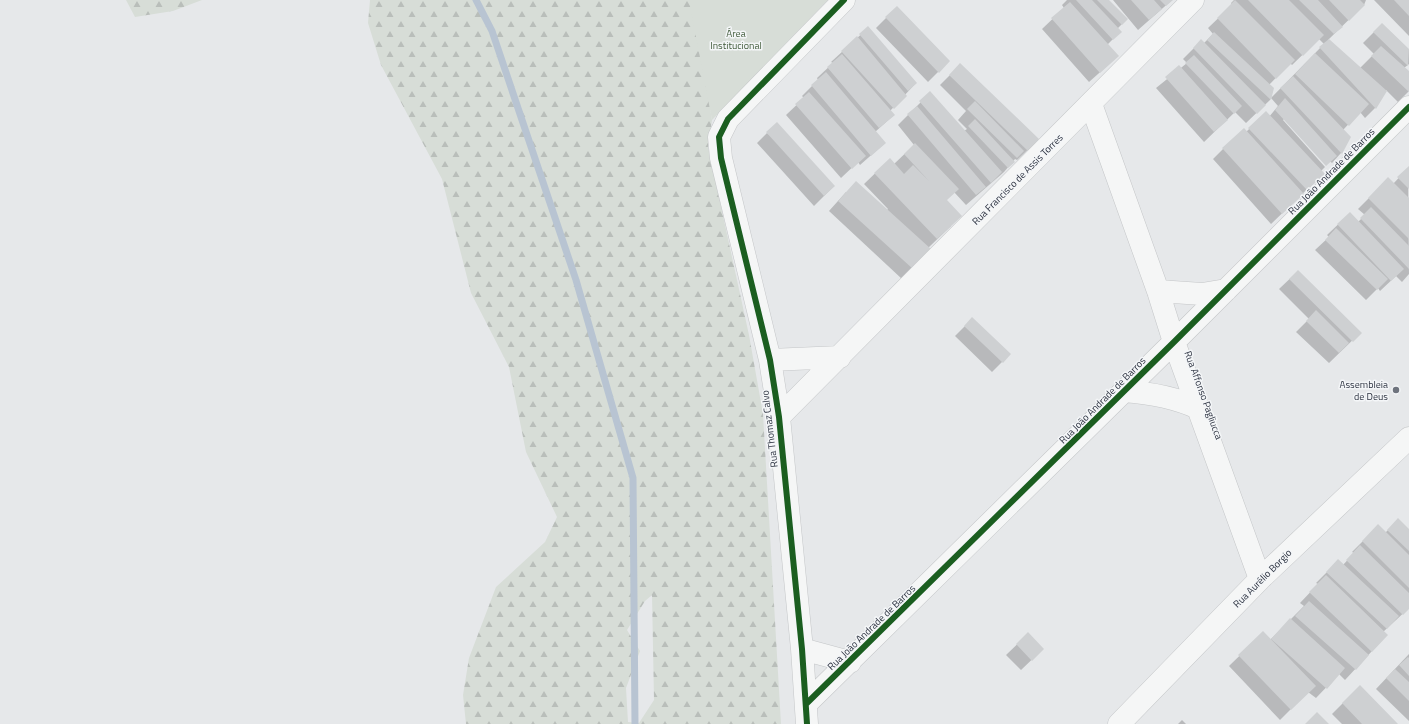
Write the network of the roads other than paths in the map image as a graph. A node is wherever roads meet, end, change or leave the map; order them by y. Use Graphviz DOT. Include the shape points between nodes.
graph roads {
  1 [pos="844,0"];
  2 [pos="1193,0"];
  3 [pos="1091,104"];
  4 [pos="1409,107"];
  5 [pos="1226,290"];
  6 [pos="1158,291"];
  7 [pos="1174,342"];
  8 [pos="840,357"];
  9 [pos="770,360"];
  10 [pos="1124,391"];
  11 [pos="1198,408"];
  12 [pos="779,417"];
  13 [pos="1409,438"];
  14 [pos="1260,579"];
  15 [pos="802,649"];
  16 [pos="850,662"];
  17 [pos="806,714"];
  18 [pos="1119,724"];
  1 -- 9 [label="street, Rua Thomaz Calvo" via="728,119 720,137 721,158"];
  2 -- 3 [label="street, Rua Francisco de Assis Torres"];
  3 -- 6 [label="street, Rua Affonso Pagliucca"];
  3 -- 8 [label="street, Rua Francisco de Assis Torres"];
  4 -- 5 [label="street, Rua João Andrade de Barros"];
  5 -- 6 [label="street" via="1202,294"];
  5 -- 7 [label="street, Rua João Andrade de Barros"];
  6 -- 7 [label="street, Rua Affonso Pagliucca"];
  7 -- 10 [label="street, Rua João Andrade de Barros"];
  7 -- 11 [label="street, Rua Affonso Pagliucca"];
  8 -- 9 [label="street"];
  8 -- 12 [label="street, Rua Francisco de Assis Torres"];
  9 -- 12 [label="street, Rua Thomaz Calvo"];
  10 -- 11 [label="street, Rua João Andrade de Barros" via="1151,393"];
  10 -- 16 [label="street, Rua João Andrade de Barros"];
  11 -- 14 [label="street, Rua Affonso Pagliucca"];
  12 -- 15 [label="street, Rua Thomaz Calvo"];
  13 -- 14 [label="street, Rua Aurélio Borgio"];
  14 -- 18 [label="street, Rua Aurélio Borgio"];
  15 -- 16 [label="street, Rua João Andrade de Barros"];
  15 -- 17 [label="street, Rua Thomaz Calvo"];
  16 -- 17 [label="street, Rua João Andrade de Barros"];
}
